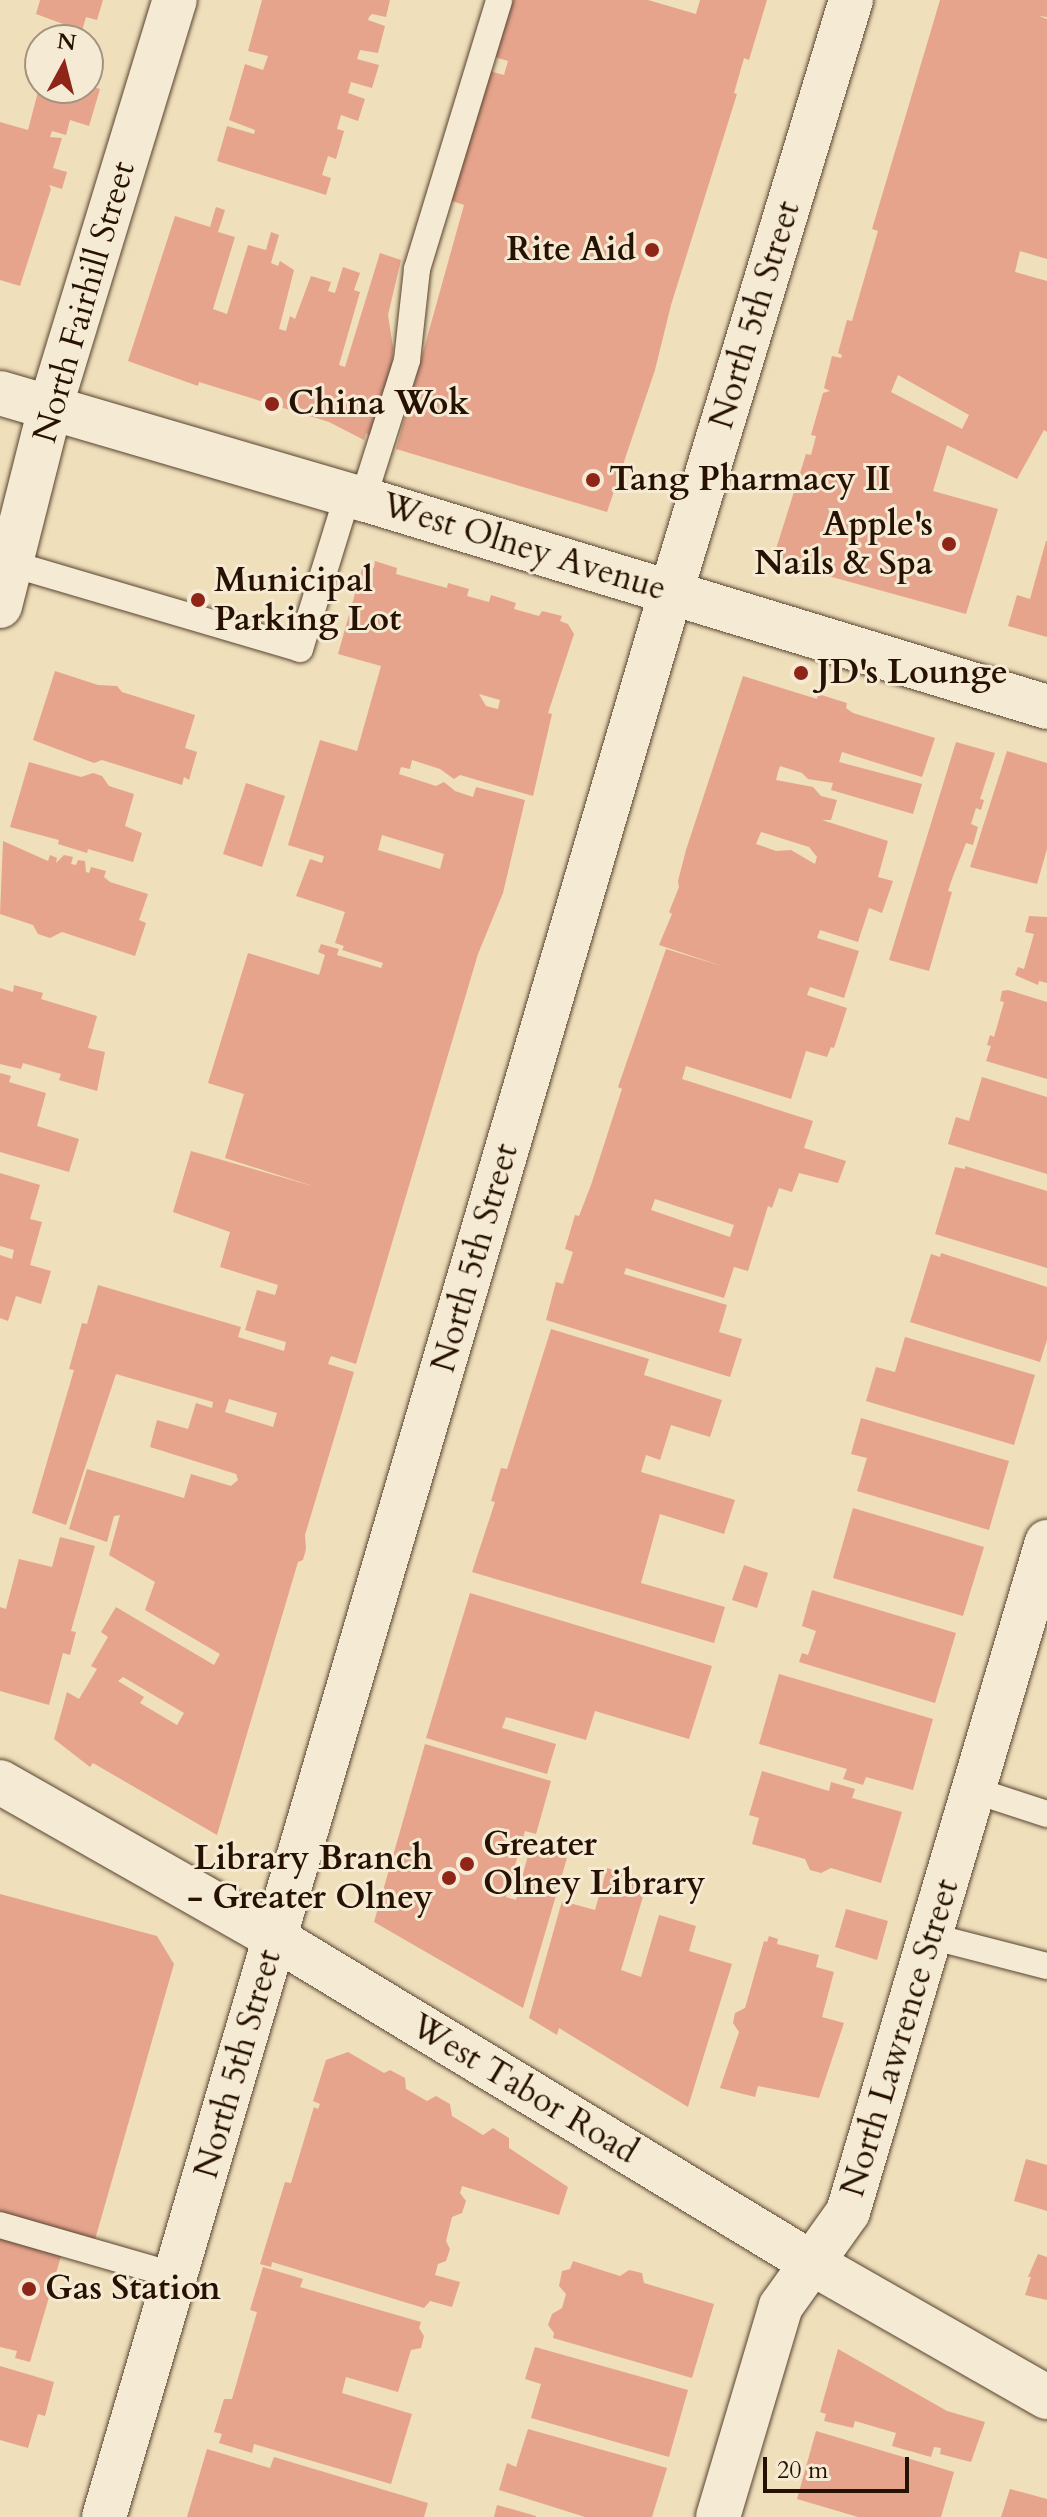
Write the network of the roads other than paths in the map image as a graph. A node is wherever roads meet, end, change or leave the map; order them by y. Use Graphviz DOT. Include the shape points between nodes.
graph roads {
  1 [pos="175,0"];
  2 [pos="499,0"];
  3 [pos="851,0"];
  4 [pos="0,393"];
  5 [pos="50,408"];
  6 [pos="356,496"];
  7 [pos="12,564"];
  8 [pos="671,592"];
  9 [pos="0,606"];
  10 [pos="1047,707"];
  11 [pos="1047,1542"];
  12 [pos="0,1782"];
  13 [pos="973,1790"];
  14 [pos="1047,1814"];
  15 [pos="930,1936"];
  16 [pos="275,1938"];
  17 [pos="1047,1966"];
  18 [pos="0,2225"];
  19 [pos="810,2262"];
  20 [pos="177,2276"];
  21 [pos="1047,2397"];
  22 [pos="104,2517"];
  23 [pos="718,2517"];
  1 -- 5 [label="street, North Fairhill Street"];
  2 -- 6 [label="lane" via="417,269 407,360"];
  3 -- 8 [label="street, North 5th Street"];
  4 -- 5 [label="street, West Olney Avenue"];
  5 -- 6 [label="street, West Olney Avenue"];
  5 -- 7 [label="street, North Fairhill Street"];
  6 -- 7 [label="lane" via="300,649"];
  6 -- 8 [label="street, West Olney Avenue"];
  7 -- 9 [label="street, North Fairhill Street"];
  8 -- 10 [label="street, West Olney Avenue"];
  8 -- 16 [label="street, North 5th Street"];
  11 -- 13 [label="street, North Lawrence Street"];
  12 -- 16 [label="street, West Tabor Road"];
  13 -- 14 [label="lane"];
  13 -- 15 [label="street, North Lawrence Street"];
  15 -- 17 [label="lane"];
  15 -- 19 [label="street, North Lawrence Street" via="848,2212"];
  16 -- 19 [label="street, West Tabor Road"];
  16 -- 20 [label="street, North 5th Street"];
  18 -- 20 [label="lane"];
  19 -- 21 [label="street, West Tabor Road"];
  19 -- 23 [label="street, North Lawrence Street" via="781,2306"];
  20 -- 22 [label="street, North 5th Street"];
}
